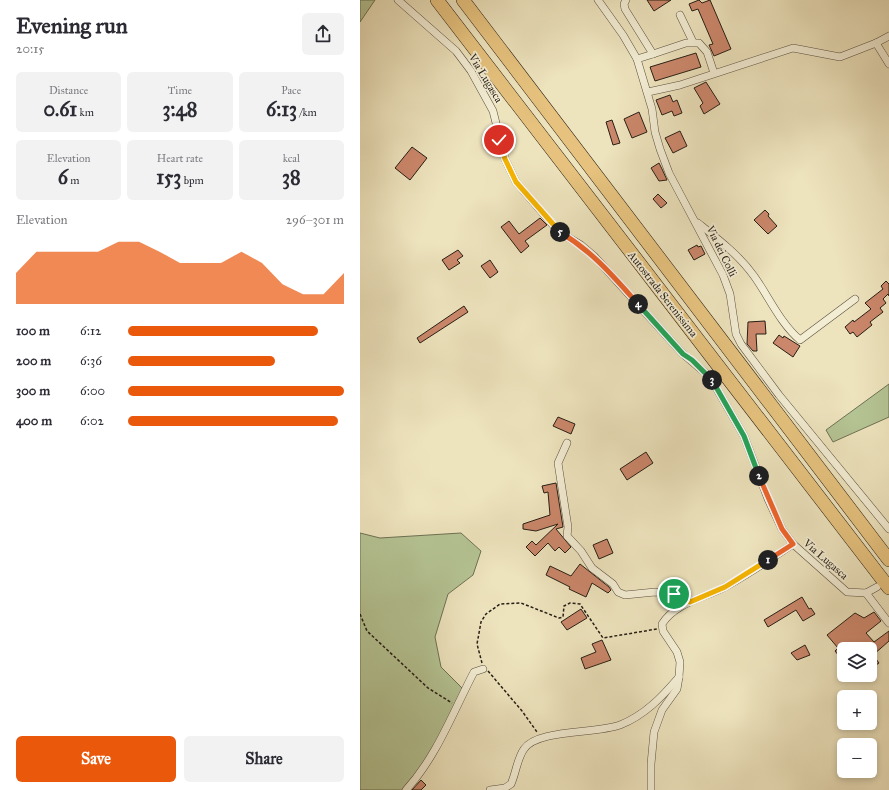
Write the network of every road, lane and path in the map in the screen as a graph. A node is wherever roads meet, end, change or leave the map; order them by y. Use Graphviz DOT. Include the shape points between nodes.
graph roads {
  1 [pos="398,0"];
  2 [pos="437,0"];
  3 [pos="463,0"];
  4 [pos="598,0"];
  5 [pos="626,0"];
  6 [pos="680,16"];
  7 [pos="889,36"];
  8 [pos="693,42"];
  9 [pos="876,43"];
  10 [pos="653,54"];
  11 [pos="636,59"];
  12 [pos="889,64"];
  13 [pos="714,73"];
  14 [pos="648,92"];
  15 [pos="695,221"];
  16 [pos="855,298"];
  17 [pos="568,443"];
  18 [pos="889,529"];
  19 [pos="793,544"];
  20 [pos="889,560"];
  21 [pos="883,588"];
  22 [pos="866,593"];
  23 [pos="690,602"];
  24 [pos="360,614"];
  25 [pos="889,623"];
  26 [pos="662,627"];
  27 [pos="483,669"];
  28 [pos="680,677"];
  29 [pos="457,706"];
  30 [pos="543,737"];
  31 [pos="406,790"];
  32 [pos="490,790"];
  33 [pos="651,790"];
  1 -- 19 [label="street, Via Lugasca" via="456,51 471,71 493,110 505,159 516,182 559,232 594,256 683,354 710,377 744,436 768,499 782,529"];
  2 -- 21 [label="highway, Autostrada Serenissima"];
  3 -- 20 [label="highway, Autostrada Serenissima"];
  4 -- 11 [label="street, Via dei Colli" via="623,35"];
  5 -- 10 [label="street" via="625,9"];
  6 -- 8 [label="street"];
  7 -- 9 [label="street"];
  8 -- 10 [label="street"];
  8 -- 13 [label="street" via="699,43 708,52"];
  9 -- 12 [label="street"];
  9 -- 13 [label="street" via="840,57 793,48"];
  10 -- 11 [label="street"];
  11 -- 14 [label="street, Via dei Colli"];
  13 -- 14 [label="street" via="680,85"];
  14 -- 15 [label="street, Via dei Colli" via="660,150 669,173"];
  15 -- 16 [label="street" via="726,245 753,275 791,332 800,340"];
  15 -- 18 [label="street, Via dei Colli" via="724,275 730,294 736,334 741,344 779,395"];
  17 -- 23 [label="street" via="558,463 568,527 567,536 592,568 613,584 618,592 625,595 655,592 674,594"];
  19 -- 22 [label="street, Via Lugasca" via="847,592"];
  19 -- 23 [label="street, Via Lugasca" via="725,587"];
  21 -- 22 [label="street"];
  22 -- 25 [label="street"];
  23 -- 26 [label="street, Via Lugasca" via="665,619"];
  24 -- 29 [label="path" via="367,631 428,688"];
  26 -- 27 [label="path" via="604,638 580,604 570,603 564,606 563,617 559,618 521,603 500,604 486,614 481,622 477,644"];
  26 -- 28 [label="street" via="677,652"];
  27 -- 29 [label="street" via="474,672"];
  27 -- 30 [label="path" via="488,671 522,710 534,730"];
  28 -- 30 [label="street" via="658,702 621,725"];
  28 -- 33 [label="street" via="677,689 662,710 654,732 650,764"];
  29 -- 31 [label="street" via="422,772"];
  30 -- 32 [label="street" via="534,740 524,749 511,784 505,788"];
}
